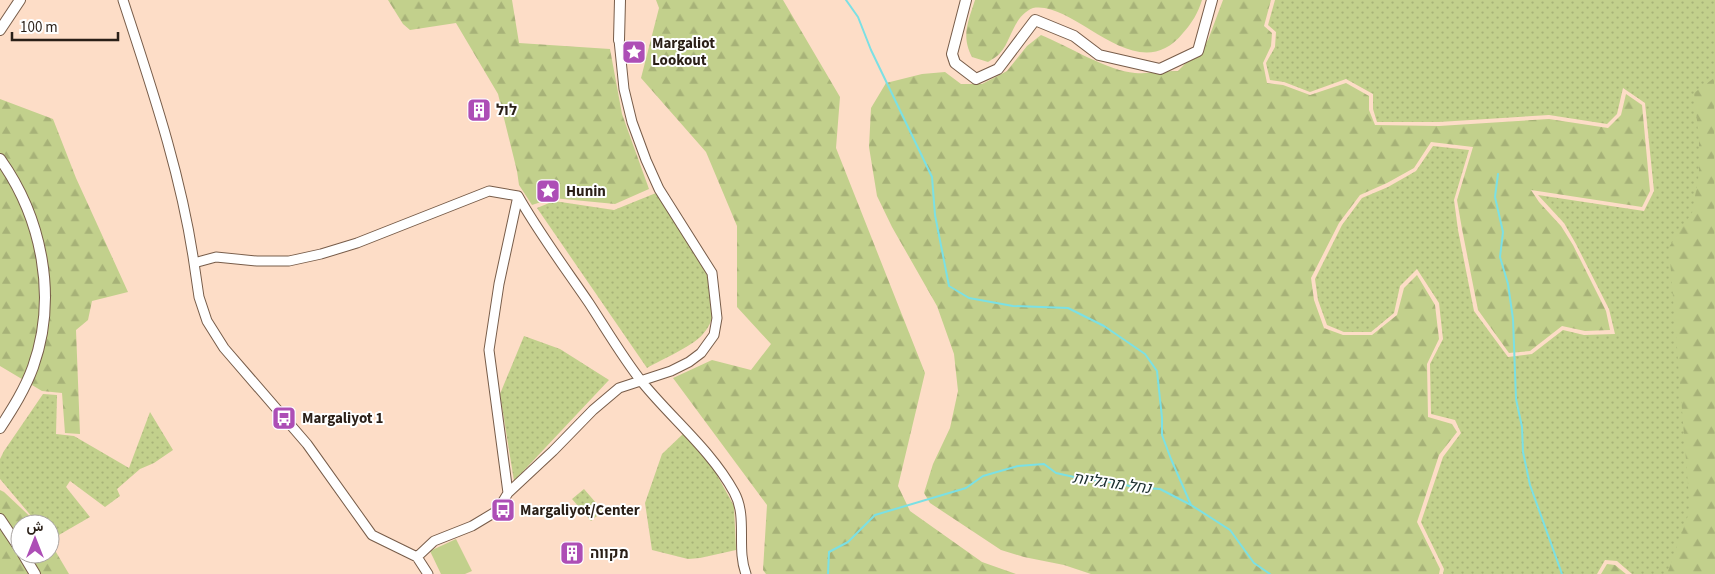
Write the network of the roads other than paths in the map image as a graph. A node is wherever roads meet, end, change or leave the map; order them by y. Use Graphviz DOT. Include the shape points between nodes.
graph roads {
  1 [pos="20,0"];
  2 [pos="123,0"];
  3 [pos="620,0"];
  4 [pos="966,0"];
  5 [pos="1212,0"];
  6 [pos="0,30"];
  7 [pos="619,40"];
  8 [pos="0,159"];
  9 [pos="518,196"];
  10 [pos="194,263"];
  11 [pos="640,380"];
  12 [pos="0,428"];
  13 [pos="508,493"];
  14 [pos="0,519"];
  15 [pos="10,534"];
  16 [pos="417,557"];
  17 [pos="428,574"];
  18 [pos="746,574"];
  1 -- 6 [label="main road"];
  2 -- 10 [label="street" via="165,132 190,233"];
  3 -- 7 [label="main road"];
  4 -- 5 [label="main road" via="952,54 955,63 976,79 998,69 1035,20 1074,36 1099,55 1160,69 1198,51"];
  7 -- 11 [label="street" via="624,89 632,122 659,189 712,273 717,310 714,335 701,353 682,366"];
  8 -- 12 [label="main road" via="20,192 35,228 42,265 44,314 33,366"];
  9 -- 10 [label="street" via="489,191 357,243 297,259 258,262 216,256"];
  9 -- 11 [label="street"];
  9 -- 13 [label="street" via="489,350"];
  10 -- 16 [label="street" via="198,297 207,321 224,348 307,444 372,536"];
  11 -- 13 [label="street" via="612,393"];
  11 -- 18 [label="street" via="708,454 734,492 739,502 741,553"];
  13 -- 16 [label="street" via="497,511 472,526 434,541"];
  14 -- 15 [label="main road"];
  16 -- 17 [label="street"];
}
